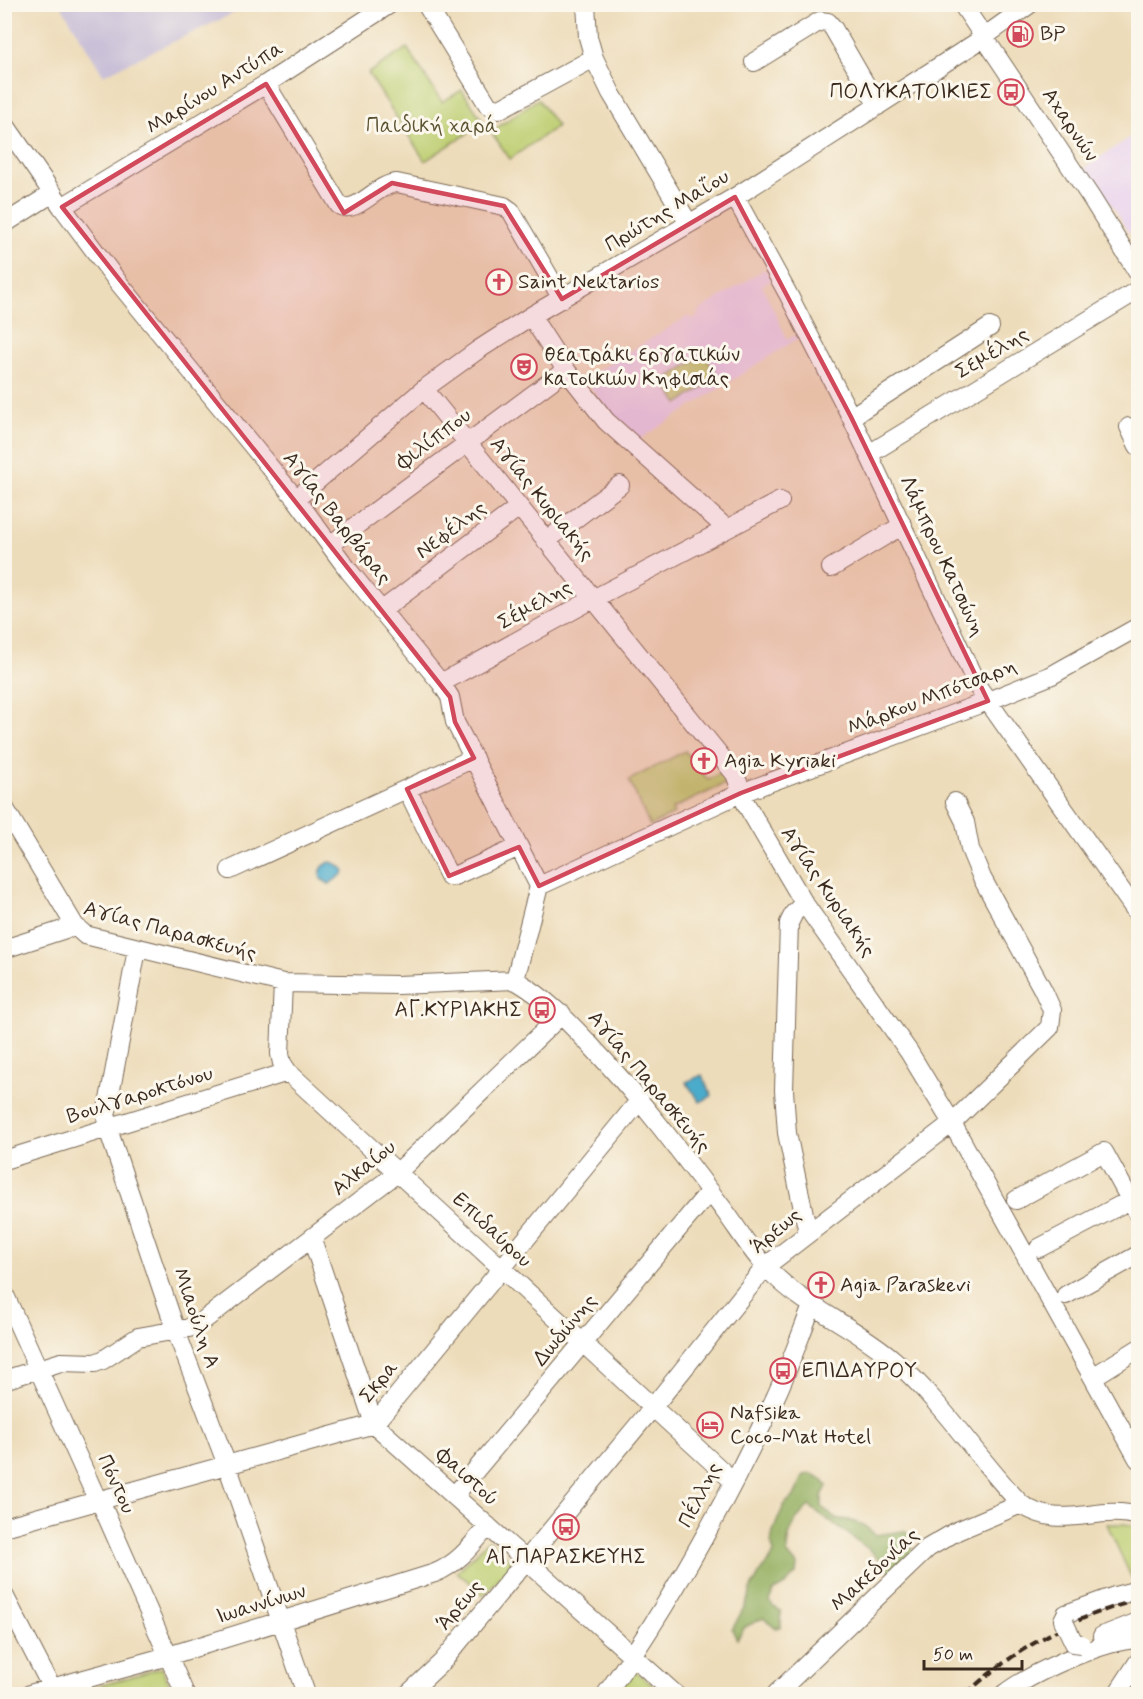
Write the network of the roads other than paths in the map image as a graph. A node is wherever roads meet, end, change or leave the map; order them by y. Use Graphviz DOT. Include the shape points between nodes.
graph roads {
  1 [pos="390,4"];
  2 [pos="426,4"];
  3 [pos="585,4"];
  4 [pos="962,4"];
  5 [pos="1030,4"];
  6 [pos="984,38"];
  7 [pos="594,58"];
  8 [pos="754,62"];
  9 [pos="266,84"];
  10 [pos="878,106"];
  11 [pos="4,123"];
  12 [pos="735,197"];
  13 [pos="58,200"];
  14 [pos="4,224"];
  15 [pos="689,224"];
  16 [pos="1138,273"];
  17 [pos="1138,290"];
  18 [pos="562,298"];
  19 [pos="531,316"];
  20 [pos="990,327"];
  21 [pos="566,370"];
  22 [pos="424,389"];
  23 [pos="851,417"];
  24 [pos="1130,427"];
  25 [pos="467,442"];
  26 [pos="1138,446"];
  27 [pos="869,454"];
  28 [pos="620,485"];
  29 [pos="296,500"];
  30 [pos="780,501"];
  31 [pos="519,507"];
  32 [pos="903,525"];
  33 [pos="726,528"];
  34 [pos="546,541"];
  35 [pos="330,545"];
  36 [pos="831,568"];
  37 [pos="593,599"];
  38 [pos="381,611"];
  39 [pos="1138,627"];
  40 [pos="441,683"];
  41 [pos="988,701"];
  42 [pos="474,758"];
  43 [pos="407,789"];
  44 [pos="741,793"];
  45 [pos="956,802"];
  46 [pos="4,807"];
  47 [pos="519,847"];
  48 [pos="230,870"];
  49 [pos="539,886"];
  50 [pos="804,903"];
  51 [pos="1138,914"];
  52 [pos="75,926"];
  53 [pos="4,949"];
  54 [pos="137,949"];
  55 [pos="515,980"];
  56 [pos="282,983"];
  57 [pos="561,1014"];
  58 [pos="288,1072"];
  59 [pos="640,1100"];
  60 [pos="952,1123"];
  61 [pos="108,1129"];
  62 [pos="4,1160"];
  63 [pos="397,1173"];
  64 [pos="710,1191"];
  65 [pos="1016,1200"];
  66 [pos="1134,1207"];
  67 [pos="808,1233"];
  68 [pos="312,1239"];
  69 [pos="1039,1248"];
  70 [pos="1138,1255"];
  71 [pos="766,1266"];
  72 [pos="501,1270"];
  73 [pos="4,1293"];
  74 [pos="1066,1295"];
  75 [pos="812,1306"];
  76 [pos="176,1331"];
  77 [pos="583,1344"];
  78 [pos="1138,1349"];
  79 [pos="40,1370"];
  80 [pos="1101,1372"];
  81 [pos="4,1380"];
  82 [pos="653,1407"];
  83 [pos="374,1424"];
  84 [pos="1138,1458"];
  85 [pos="227,1465"];
  86 [pos="733,1481"];
  87 [pos="454,1496"];
  88 [pos="1138,1498"];
  89 [pos="100,1501"];
  90 [pos="1021,1504"];
  91 [pos="1130,1513"];
  92 [pos="488,1526"];
  93 [pos="4,1527"];
  94 [pos="526,1561"];
  95 [pos="1138,1590"];
  96 [pos="4,1595"];
  97 [pos="282,1621"];
  98 [pos="1138,1622"];
  99 [pos="1138,1639"];
  100 [pos="168,1656"];
  101 [pos="633,1657"];
  102 [pos="1138,1662"];
  103 [pos="53,1691"];
  104 [pos="30,1695"];
  105 [pos="184,1695"];
  106 [pos="306,1695"];
  107 [pos="408,1695"];
  108 [pos="606,1695"];
  109 [pos="675,1695"];
  110 [pos="776,1695"];
  111 [pos="1004,1695"];
  112 [pos="1117,1695"];
  1 -- 9 [label="street, Μαρίνου Αντύπα"];
  2 -- 7 [label="street" via="488,105 498,110"];
  3 -- 7 [label="street"];
  4 -- 6 [label="street, Αχαρνών"];
  5 -- 6 [label="street, Πρώτης Μαΐου"];
  6 -- 10 [label="street, Πρώτης Μαΐου"];
  6 -- 16 [label="street, Αχαρνών"];
  7 -- 15 [label="street"];
  8 -- 10 [label="street" via="820,21 828,22"];
  9 -- 13 [label="street, Μαρίνου Αντύπα"];
  9 -- 18 [label="street" via="339,205 351,208 385,185 398,183 504,206 511,211"];
  10 -- 12 [label="street, Πρώτης Μαΐου"];
  11 -- 13 [label="street, Αγίας Βαρβάρας"];
  12 -- 15 [label="street, Πρώτης Μαΐου"];
  12 -- 23 [label="street, Λάμπρου Κατσώνη"];
  13 -- 14 [label="street, Μαρίνου Αντύπα"];
  13 -- 29 [label="street, Αγίας Βαρβάρας" via="118,282"];
  15 -- 18 [label="street, Πρώτης Μαΐου"];
  17 -- 27 [label="street, Σεμέλης"];
  18 -- 19 [label="street, Πρώτης Μαΐου"];
  19 -- 21 [label="street"];
  19 -- 22 [label="street, Πρώτης Μαΐου"];
  20 -- 23 [label="street"];
  21 -- 25 [label="street, Φιλίππου"];
  21 -- 33 [label="street" via="606,421"];
  22 -- 25 [label="street, Αγίας Κυριακής"];
  22 -- 29 [label="street, Πρώτης Μαΐου"];
  23 -- 27 [label="street, Λάμπρου Κατσώνη"];
  24 -- 26 [label="street"];
  25 -- 31 [label="street, Αγίας Κυριακής"];
  25 -- 35 [label="street, Φιλίππου"];
  27 -- 32 [label="street, Λάμπρου Κατσώνη"];
  28 -- 34 [label="street"];
  29 -- 35 [label="street, Αγίας Βαρβάρας"];
  30 -- 33 [label="street, Σέμελης"];
  31 -- 34 [label="street, Αγίας Κυριακής"];
  31 -- 38 [label="street, Νεφέλης"];
  32 -- 36 [label="street"];
  32 -- 41 [label="street, Λάμπρου Κατσώνη"];
  33 -- 37 [label="street, Σέμελης"];
  34 -- 37 [label="street, Αγίας Κυριακής"];
  35 -- 38 [label="street, Αγίας Βαρβάρας"];
  37 -- 40 [label="street, Σέμελης"];
  37 -- 44 [label="street, Αγίας Κυριακής" via="735,774"];
  38 -- 40 [label="street, Αγίας Βαρβάρας"];
  39 -- 41 [label="street, Μάρκου Μπότσαρη" via="1052,675"];
  40 -- 42 [label="street, Αγίας Βαρβάρας"];
  41 -- 44 [label="street, Μάρκου Μπότσαρη"];
  41 -- 51 [label="street, Λάμπρου Κατσώνη"];
  42 -- 43 [label="street"];
  42 -- 47 [label="street, Αγίας Βαρβάρας"];
  43 -- 47 [label="street" via="449,876"];
  43 -- 48 [label="street"];
  44 -- 49 [label="street, Μάρκου Μπότσαρη"];
  44 -- 50 [label="street, Αγίας Κυριακής"];
  45 -- 60 [label="street, Άρεως" via="982,878 1052,1010 1050,1027"];
  46 -- 52 [label="street"];
  47 -- 49 [label="street, Αγίας Βαρβάρας"];
  49 -- 55 [label="street"];
  50 -- 60 [label="street, Αγίας Κυριακής" via="909,1052"];
  50 -- 67 [label="street" via="789,924 784,1090 787,1133"];
  52 -- 53 [label="street, Αγίας Παρασκευής"];
  52 -- 54 [label="street, Αγίας Παρασκευής" via="86,935"];
  54 -- 56 [label="street, Αγίας Παρασκευής"];
  54 -- 61 [label="street, Μιαούλη Α" via="106,1116"];
  55 -- 56 [label="street, Αγίας Παρασκευής" via="398,985"];
  55 -- 57 [label="street, Αγίας Παρασκευής"];
  56 -- 58 [label="street" via="280,1054"];
  57 -- 59 [label="street, Αγίας Παρασκευής"];
  57 -- 63 [label="street, Αλκαίου"];
  58 -- 61 [label="street, Βουλγαροκτόνου"];
  58 -- 63 [label="street, Επιδαύρου"];
  59 -- 64 [label="street, Αγίας Παρασκευής"];
  59 -- 72 [label="street, Σκρα"];
  60 -- 67 [label="street, Άρεως"];
  60 -- 84 [label="street, Αγίας Κυριακής"];
  61 -- 62 [label="street, Βουλγαροκτόνου"];
  61 -- 76 [label="street, Μιαούλη Α"];
  63 -- 68 [label="street, Αλκαίου"];
  63 -- 72 [label="street, Επιδαύρου"];
  64 -- 71 [label="street, Αγίας Παρασκευής"];
  64 -- 77 [label="street, Δωδώνης"];
  65 -- 66 [label="street" via="1104,1152"];
  66 -- 69 [label="street"];
  67 -- 71 [label="street, Άρεως"];
  68 -- 76 [label="street, Αλκαίου" via="204,1320"];
  68 -- 83 [label="street, Φαιστού"];
  70 -- 74 [label="street"];
  71 -- 75 [label="street, Αγίας Παρασκευής" via="785,1287"];
  71 -- 82 [label="street, Άρεως"];
  72 -- 77 [label="street, Επιδαύρου"];
  72 -- 83 [label="street, Σκρα"];
  73 -- 79 [label="street, Πόντου"];
  75 -- 86 [label="street, Πέλλης" via="775,1398"];
  75 -- 90 [label="street, Αγίας Παρασκευής" via="895,1361 953,1422"];
  76 -- 79 [label="street, Αλκαίου" via="138,1337 95,1363 61,1362"];
  76 -- 85 [label="street, Μιαούλη Α"];
  77 -- 82 [label="street, Επιδαύρου"];
  77 -- 87 [label="street, Δωδώνης"];
  78 -- 80 [label="street"];
  79 -- 81 [label="street, Αλκαίου"];
  79 -- 89 [label="street, Πόντου"];
  82 -- 86 [label="street, Επιδαύρου"];
  82 -- 94 [label="street, Άρεως"];
  83 -- 85 [label="street, Σκρα"];
  83 -- 87 [label="street, Φαιστού"];
  85 -- 89 [label="street, Σκρα"];
  85 -- 97 [label="street, Μιαούλη Α"];
  86 -- 101 [label="street, Πέλλης" via="679,1583"];
  87 -- 92 [label="street, Φαιστού"];
  88 -- 91 [label="street"];
  89 -- 93 [label="street, Σκρα"];
  89 -- 100 [label="street, Πόντου"];
  90 -- 91 [label="street, Αγίας Παρασκευής" via="1057,1518"];
  90 -- 110 [label="street, Μακεδονίας" via="928,1548"];
  92 -- 94 [label="street, Φαιστού"];
  92 -- 97 [label="street, Ιωαννίνων" via="448,1568"];
  94 -- 101 [label="street, Φαιστού"];
  94 -- 107 [label="street, Άρεως" via="442,1662"];
  95 -- 98 [label="street, bridge" via="1066,1614 1063,1620 1074,1643 1081,1644"];
  96 -- 103 [label="street"];
  97 -- 100 [label="street, Ιωαννίνων"];
  97 -- 106 [label="street, Μιαούλη Α"];
  99 -- 111 [label="street" via="1124,1640 1055,1665"];
  100 -- 103 [label="street, Ιωαννίνων"];
  100 -- 105 [label="street, Πόντου"];
  101 -- 108 [label="street, Πέλλης"];
  101 -- 109 [label="street, Φαιστού"];
  102 -- 112 [label="street"];
  103 -- 104 [label="street, Ιωαννίνων"];
}
